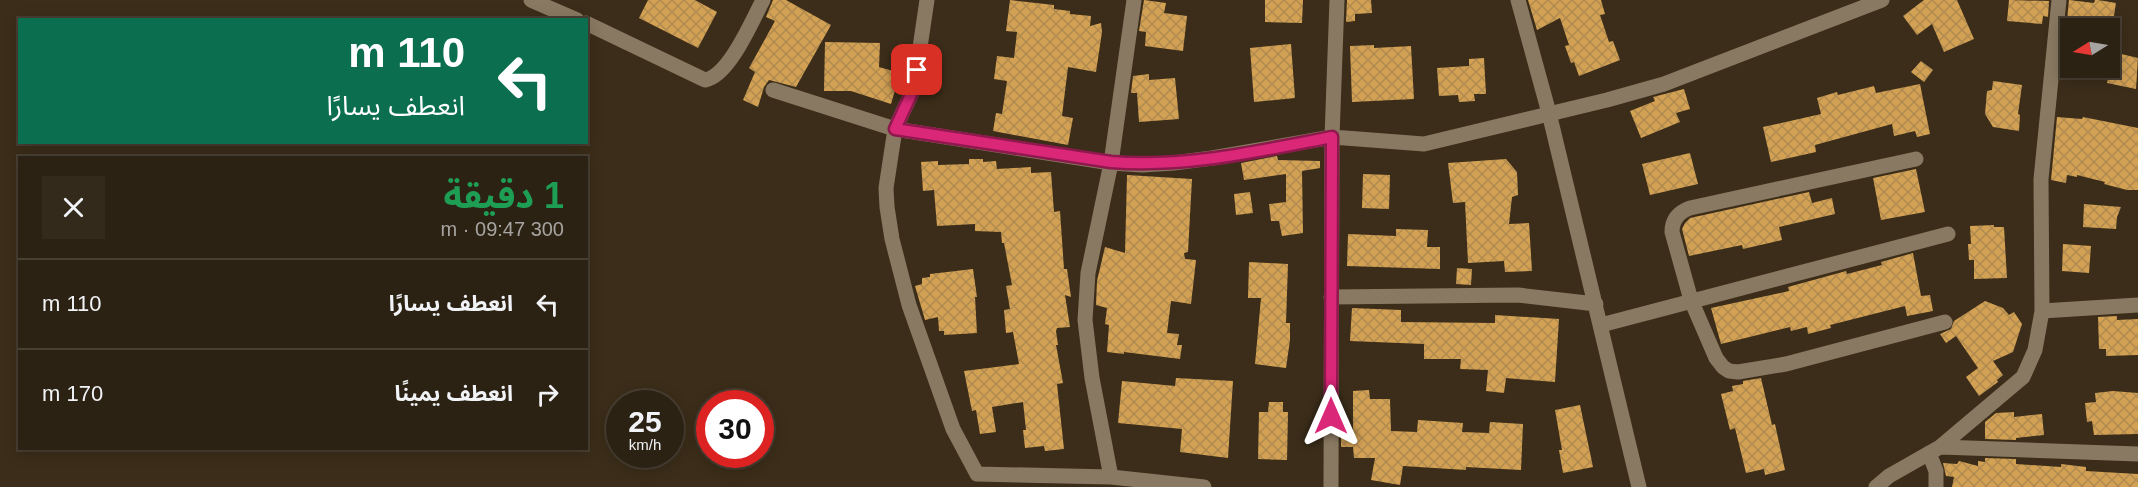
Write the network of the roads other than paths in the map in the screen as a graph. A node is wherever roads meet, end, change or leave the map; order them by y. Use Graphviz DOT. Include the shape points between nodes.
graph roads {
  1 [pos="531,0"];
  2 [pos="763,0"];
  3 [pos="927,0"];
  4 [pos="1134,0"];
  5 [pos="1337,0"];
  6 [pos="1518,0"];
  7 [pos="2059,0"];
  8 [pos="1877,1"];
  9 [pos="572,18"];
  10 [pos="588,24"];
  11 [pos="773,90"];
  12 [pos="1549,113"];
  13 [pos="895,129"];
  14 [pos="1332,137"];
  15 [pos="1916,159"];
  16 [pos="1111,162"];
  17 [pos="1948,234"];
  18 [pos="1331,297"];
  19 [pos="1691,300"];
  20 [pos="1596,304"];
  21 [pos="2138,305"];
  22 [pos="2042,311"];
  23 [pos="1945,322"];
  24 [pos="1601,325"];
  25 [pos="1934,450"];
  26 [pos="2138,454"];
  27 [pos="1111,477"];
  28 [pos="981,480"];
  29 [pos="1204,487"];
  30 [pos="1331,487"];
  31 [pos="1639,487"];
  32 [pos="1876,487"];
  33 [pos="1936,487"];
  1 -- 9 [label="street"];
  2 -- 10 [label="street" via="728,63 717,76 705,80"];
  3 -- 13 [label="street" via="914,88"];
  4 -- 16 [label="street"];
  5 -- 14 [label="street"];
  6 -- 12 [label="street"];
  7 -- 22 [label="street" via="2041,178"];
  8 -- 12 [label="street" via="1664,84"];
  11 -- 13 [label="street"];
  12 -- 14 [label="street" via="1424,144"];
  12 -- 20 [label="street"];
  13 -- 16 [label="street"];
  13 -- 28 [label="street" via="886,188 892,239 909,305 953,429"];
  14 -- 16 [label="street" via="1174,163"];
  14 -- 18 [label="street"];
  15 -- 19 [label="street" via="1681,212 1672,231"];
  16 -- 27 [label="street" via="1088,273 1085,320"];
  17 -- 19 [label="street"];
  18 -- 20 [label="street" via="1518,295"];
  18 -- 30 [label="street"];
  19 -- 23 [label="street" via="1716,358 1729,371 1738,372 1786,364"];
  19 -- 24 [label="street"];
  20 -- 24 [label="street"];
  21 -- 22 [label="street"];
  22 -- 25 [label="street" via="2035,350 2023,377"];
  24 -- 31 [label="street"];
  25 -- 26 [label="street"];
  25 -- 32 [label="street"];
  25 -- 33 [label="street"];
  27 -- 28 [label="street"];
  27 -- 29 [label="street"];
}
